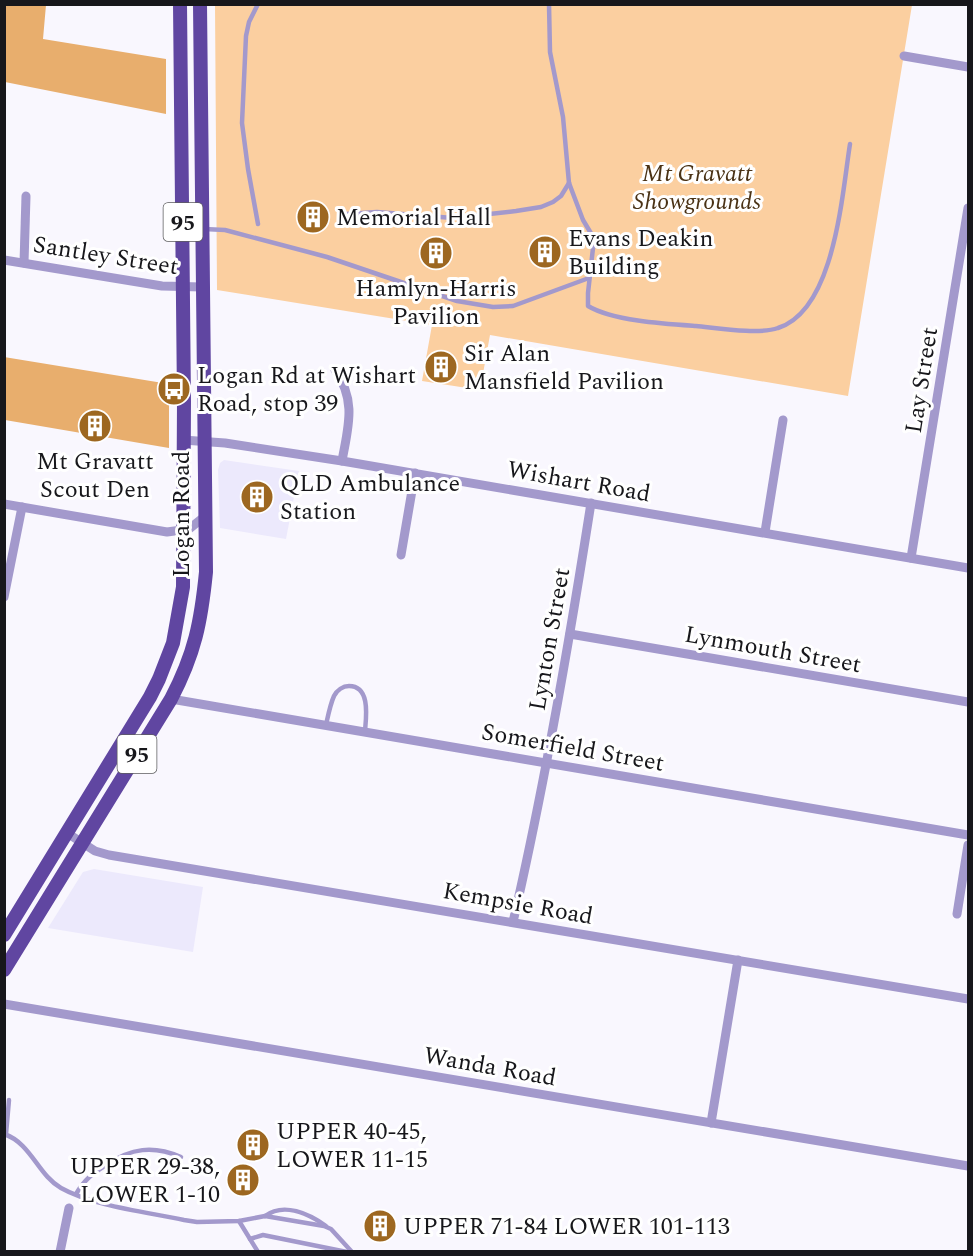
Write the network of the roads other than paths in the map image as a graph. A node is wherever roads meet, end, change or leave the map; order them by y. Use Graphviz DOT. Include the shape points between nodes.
graph roads {
  1 [pos="180,4"];
  2 [pos="200,4"];
  3 [pos="258,4"];
  4 [pos="549,4"];
  5 [pos="904,56"];
  6 [pos="969,66"];
  7 [pos="850,144"];
  8 [pos="569,183"];
  9 [pos="26,196"];
  10 [pos="969,208"];
  11 [pos="346,214"];
  12 [pos="258,224"];
  13 [pos="201,229"];
  14 [pos="4,260"];
  15 [pos="24,263"];
  16 [pos="589,278"];
  17 [pos="183,287"];
  18 [pos="202,287"];
  19 [pos="335,370"];
  20 [pos="783,420"];
  21 [pos="183,440"];
  22 [pos="203,441"];
  23 [pos="342,461"];
  24 [pos="415,473"];
  25 [pos="591,503"];
  26 [pos="4,504"];
  27 [pos="22,507"];
  28 [pos="204,517"];
  29 [pos="182,531"];
  30 [pos="765,532"];
  31 [pos="401,555"];
  32 [pos="911,558"];
  33 [pos="969,568"];
  34 [pos="4,597"];
  35 [pos="570,634"];
  36 [pos="171,699"];
  37 [pos="969,702"];
  38 [pos="326,724"];
  39 [pos="365,731"];
  40 [pos="548,763"];
  41 [pos="67,833"];
  42 [pos="969,835"];
  43 [pos="83,843"];
  44 [pos="969,845"];
  45 [pos="957,914"];
  46 [pos="513,922"];
  47 [pos="4,935"];
  48 [pos="738,960"];
  49 [pos="4,970"];
  50 [pos="969,999"];
  51 [pos="4,1004"];
  52 [pos="9,1100"];
  53 [pos="711,1123"];
  54 [pos="5,1134"];
  55 [pos="181,1157"];
  56 [pos="969,1166"];
  57 [pos="76,1194"];
  58 [pos="69,1208"];
  59 [pos="265,1216"];
  60 [pos="239,1221"];
  61 [pos="331,1229"];
  62 [pos="250,1239"];
  63 [pos="60,1251"];
  64 [pos="258,1251"];
  65 [pos="350,1251"];
  66 [pos="359,1251"];
  1 -- 17 [label="main road, Logan Road / 95"];
  2 -- 13 [label="main road, Logan Road / 95"];
  3 -- 12 [label="lane" via="246,36 243,123"];
  4 -- 8 [label="lane" via="550,52 563,117"];
  5 -- 6 [label="street"];
  7 -- 16 [label="lane" via="836,236 826,272 797,318 778,329 691,326 599,312 588,306"];
  8 -- 11 [label="lane" via="553,201 516,211 453,218 378,212"];
  8 -- 16 [label="lane" via="592,234"];
  9 -- 15 [label="street"];
  10 -- 32 [label="street, Lay Street"];
  13 -- 16 [label="lane" via="225,230 327,257 457,301 493,307 513,306"];
  13 -- 18 [label="main road, Logan Road / 95"];
  14 -- 15 [label="street, Santley Street"];
  15 -- 17 [label="street, Santley Street"];
  17 -- 18 [label="street, Santley Street"];
  17 -- 21 [label="main road, Logan Road / 95"];
  18 -- 22 [label="main road, Logan Road / 95"];
  19 -- 23 [label="street" via="344,383 351,412"];
  20 -- 30 [label="street"];
  21 -- 22 [label="street, Wishart Road"];
  21 -- 29 [label="main road, Logan Road / 95"];
  22 -- 23 [label="street, Wishart Road"];
  22 -- 28 [label="main road, Logan Road / 95"];
  23 -- 24 [label="street, Wishart Road"];
  24 -- 25 [label="street, Wishart Road"];
  24 -- 31 [label="street"];
  25 -- 30 [label="street, Wishart Road"];
  25 -- 35 [label="street, Lynton Street"];
  26 -- 27 [label="street"];
  27 -- 29 [label="street" via="167,532"];
  27 -- 34 [label="street"];
  28 -- 29 [label="street"];
  28 -- 36 [label="main road, Logan Road / 95" via="206,572 199,631"];
  29 -- 41 [label="main road, Logan Road / 95" via="181,610 166,663 150,697"];
  30 -- 32 [label="street, Wishart Road"];
  32 -- 33 [label="street, Wishart Road"];
  35 -- 37 [label="street, Lynmouth Street"];
  35 -- 40 [label="street, Lynton Street"];
  36 -- 38 [label="street, Somerfield Street"];
  36 -- 43 [label="main road, Logan Road / 95"];
  38 -- 39 [label="street, Somerfield Street"];
  38 -- 39 [label="lane" via="340,689 354,687 365,700"];
  39 -- 40 [label="street, Somerfield Street"];
  40 -- 42 [label="street, Somerfield Street"];
  40 -- 46 [label="street, Lynton Street"];
  41 -- 43 [label="street, Kempsie Road"];
  41 -- 47 [label="main road, Logan Road / 95"];
  43 -- 46 [label="street, Kempsie Road" via="109,855"];
  43 -- 49 [label="main road, Logan Road / 95"];
  44 -- 45 [label="street"];
  46 -- 48 [label="street, Kempsie Road"];
  48 -- 50 [label="street, Kempsie Road"];
  48 -- 53 [label="street"];
  51 -- 53 [label="street, Wanda Road"];
  52 -- 54 [label="lane"];
  53 -- 56 [label="street, Wanda Road"];
  54 -- 57 [label="lane" via="20,1142 51,1180"];
  55 -- 57 [label="lane" via="156,1149 129,1152 86,1179"];
  57 -- 60 [label="lane" via="183,1220"];
  58 -- 63 [label="street"];
  59 -- 60 [label="lane"];
  59 -- 61 [label="lane"];
  59 -- 61 [label="lane" via="282,1209 300,1212"];
  60 -- 62 [label="lane"];
  61 -- 65 [label="lane"];
  62 -- 64 [label="lane"];
  62 -- 65 [label="lane" via="263,1235"];
  65 -- 66 [label="lane"];
}
